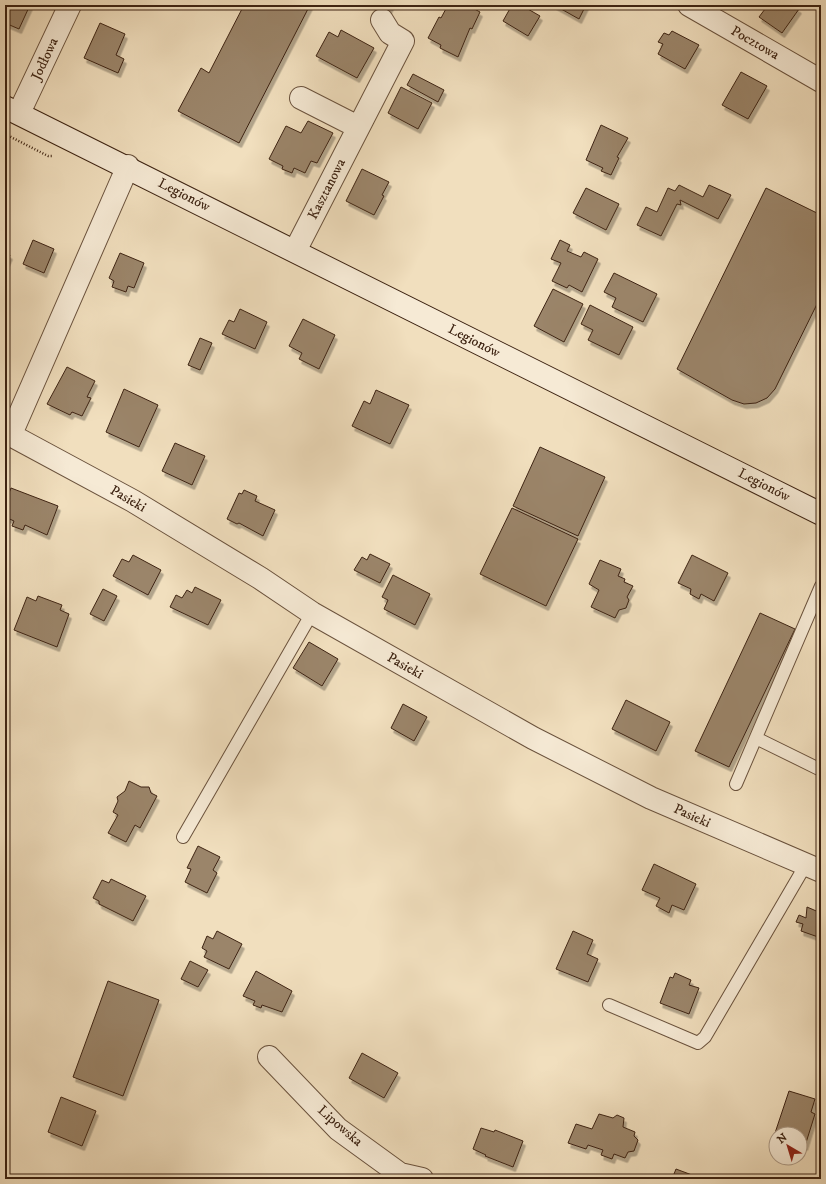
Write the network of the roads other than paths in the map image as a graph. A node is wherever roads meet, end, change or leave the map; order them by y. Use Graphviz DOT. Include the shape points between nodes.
graph roads {
  1 [pos="70,5"];
  2 [pos="689,5"];
  3 [pos="382,20"];
  4 [pos="821,80"];
  5 [pos="301,98"];
  6 [pos="12,110"];
  7 [pos="358,127"];
  8 [pos="128,166"];
  9 [pos="295,251"];
  10 [pos="8,433"];
  11 [pos="821,514"];
  12 [pos="821,586"];
  13 [pos="312,614"];
  14 [pos="756,738"];
  15 [pos="821,770"];
  16 [pos="736,784"];
  17 [pos="183,837"];
  18 [pos="813,869"];
  19 [pos="609,1005"];
  20 [pos="269,1057"];
  21 [pos="422,1179"];
  1 -- 6 [label="street, Jodłowa"];
  2 -- 4 [label="street, Pocztowa"];
  3 -- 7 [label="street, Kasztanowa" via="390,33 403,41"];
  5 -- 7 [label="street"];
  6 -- 8 [label="street, Legionów"];
  7 -- 9 [label="street, Kasztanowa"];
  8 -- 9 [label="street, Legionów"];
  8 -- 10 [label="street"];
  9 -- 11 [label="street, Legionów"];
  10 -- 13 [label="street, Pasieki" via="133,501 260,578"];
  12 -- 14 [label="lane"];
  13 -- 17 [label="lane"];
  13 -- 18 [label="street, Pasieki" via="540,741 651,798"];
  14 -- 15 [label="lane"];
  14 -- 16 [label="lane"];
  18 -- 19 [label="lane" via="705,1037 698,1042"];
  20 -- 21 [label="street, Lipowska" via="338,1129 400,1174"];
}
